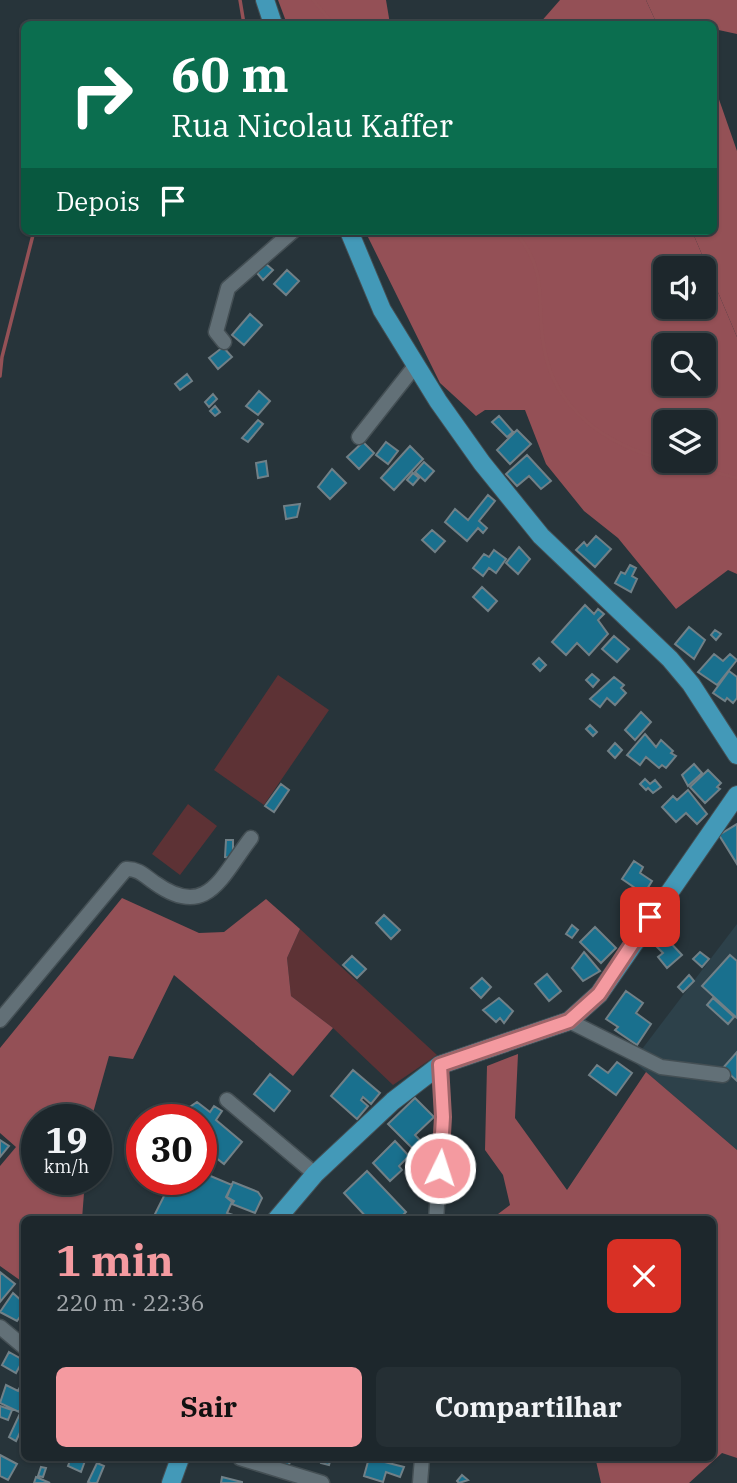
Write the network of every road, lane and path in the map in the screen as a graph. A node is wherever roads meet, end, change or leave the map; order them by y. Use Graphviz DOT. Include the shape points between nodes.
graph roads {
  1 [pos="264,0"];
  2 [pos="272,21"];
  3 [pos="288,235"];
  4 [pos="351,235"];
  5 [pos="224,342"];
  6 [pos="415,366"];
  7 [pos="359,437"];
  8 [pos="737,755"];
  9 [pos="737,794"];
  10 [pos="251,838"];
  11 [pos="0,1020"];
  12 [pos="569,1021"];
  13 [pos="440,1065"];
  14 [pos="723,1075"];
  15 [pos="227,1100"];
  16 [pos="315,1174"];
  17 [pos="279,1216"];
  18 [pos="436,1216"];
  19 [pos="0,1327"];
  20 [pos="21,1344"];
  21 [pos="179,1461"];
  22 [pos="250,1461"];
  23 [pos="422,1461"];
  24 [pos="171,1483"];
  25 [pos="322,1483"];
  26 [pos="420,1483"];
  1 -- 2 [label="main road"];
  3 -- 5 [label="street" via="228,288 216,332"];
  4 -- 6 [label="main road" via="382,310"];
  6 -- 7 [label="street"];
  6 -- 8 [label="main road" via="482,463 541,536 670,659"];
  9 -- 12 [label="main road" via="599,994"];
  10 -- 11 [label="street" via="213,887 192,899 180,898 138,871 126,869"];
  12 -- 13 [label="main road"];
  12 -- 14 [label="street" via="661,1067"];
  13 -- 16 [label="main road" via="393,1101"];
  13 -- 18 [label="street" via="443,1117"];
  15 -- 16 [label="street"];
  16 -- 17 [label="main road"];
  19 -- 20 [label="street"];
  21 -- 24 [label="main road"];
  22 -- 25 [label="street"];
  23 -- 26 [label="street"];
}
